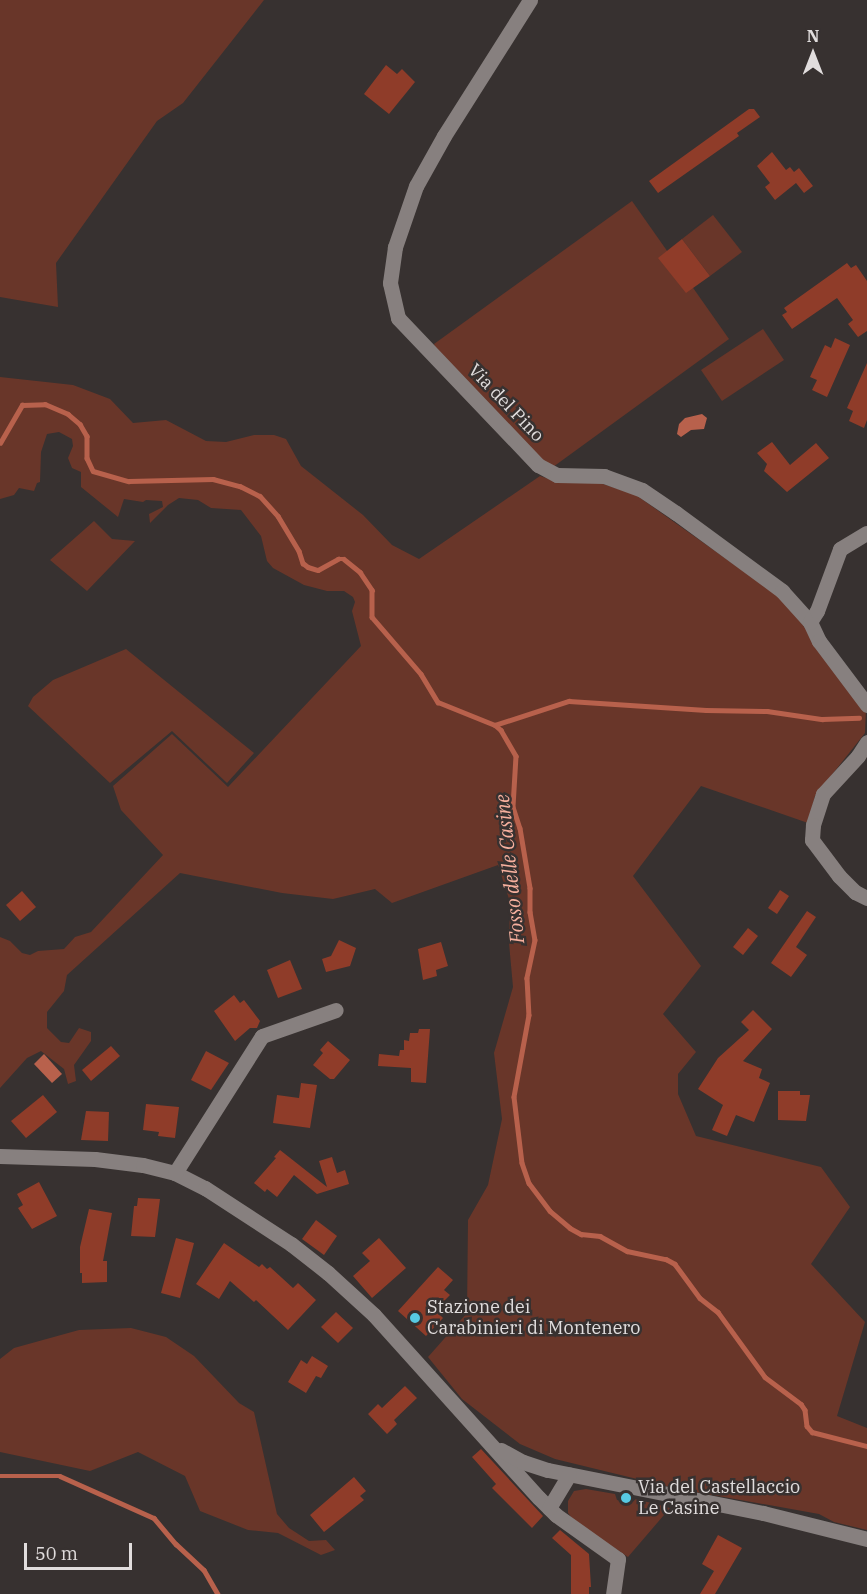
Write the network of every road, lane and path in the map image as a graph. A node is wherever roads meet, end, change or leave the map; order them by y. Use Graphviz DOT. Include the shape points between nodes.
graph roads {
  1 [pos="530,0"];
  2 [pos="867,533"];
  3 [pos="810,622"];
  4 [pos="867,705"];
  5 [pos="867,742"];
  6 [pos="867,898"];
  7 [pos="336,1010"];
  8 [pos="0,1156"];
  9 [pos="175,1173"];
  10 [pos="495,1448"];
  11 [pos="523,1462"];
  12 [pos="569,1475"];
  13 [pos="522,1480"];
  14 [pos="549,1508"];
  15 [pos="867,1539"];
  16 [pos="613,1594"];
  1 -- 3 [label="street, Via del Pino" via="416,186 395,247 390,283 398,318 538,465 557,475 604,476 642,490 782,591"];
  2 -- 3 [label="street" via="840,549"];
  3 -- 4 [label="street, Via del Pino" via="819,641"];
  5 -- 6 [label="street" via="823,794 812,840 839,876"];
  7 -- 9 [label="street" via="262,1036"];
  8 -- 9 [label="street" via="94,1159"];
  9 -- 10 [label="street" via="248,1215 328,1273 375,1315"];
  10 -- 11 [label="street"];
  10 -- 13 [label="street"];
  11 -- 12 [label="street"];
  11 -- 13 [label="street"];
  12 -- 14 [label="street"];
  12 -- 15 [label="street" via="763,1513"];
  13 -- 14 [label="street"];
  14 -- 16 [label="street" via="618,1559"];
}
